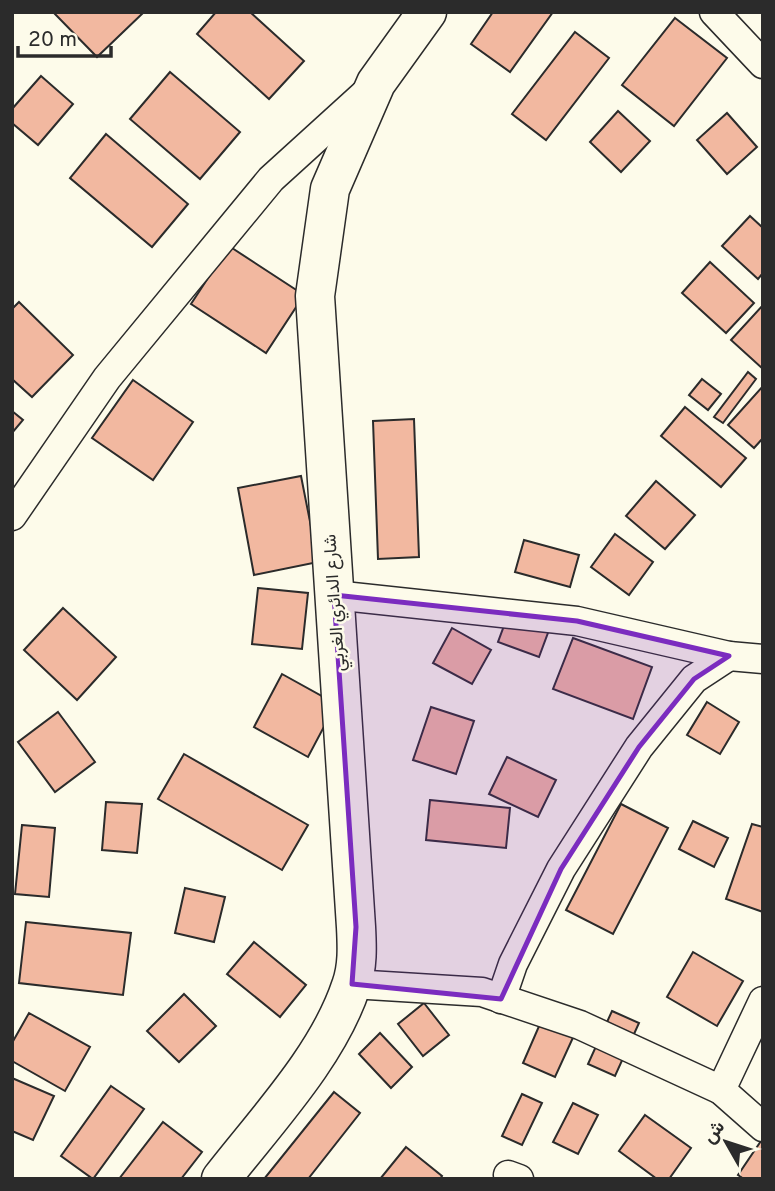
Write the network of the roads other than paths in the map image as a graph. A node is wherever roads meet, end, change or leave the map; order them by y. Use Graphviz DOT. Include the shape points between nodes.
graph roads {
  1 [pos="428,12"];
  2 [pos="715,12"];
  3 [pos="763,64"];
  4 [pos="376,83"];
  5 [pos="13,513"];
  6 [pos="334,595"];
  7 [pos="729,656"];
  8 [pos="763,659"];
  9 [pos="352,984"];
  10 [pos="501,999"];
  11 [pos="763,1001"];
  12 [pos="721,1090"];
  13 [pos="763,1127"];
  14 [pos="221,1179"];
  1 -- 4 [label="street, شارع الدائري الغربي"];
  2 -- 3 [label="street"];
  4 -- 5 [label="street" via="271,178 107,378"];
  4 -- 6 [label="street, شارع الدائري الغربي" via="330,189 316,296"];
  6 -- 7 [label="street" via="577,621"];
  6 -- 9 [label="street, شارع الدائري الغربي" via="356,927"];
  7 -- 8 [label="street"];
  7 -- 10 [label="street" via="694,678 639,747 561,869 513,964"];
  9 -- 10 [label="street" via="482,992"];
  9 -- 14 [label="street, شارع الدائري الغربي" via="320,1052"];
  10 -- 12 [label="street" via="580,1025"];
  11 -- 12 [label="street"];
  12 -- 13 [label="street"];
}
